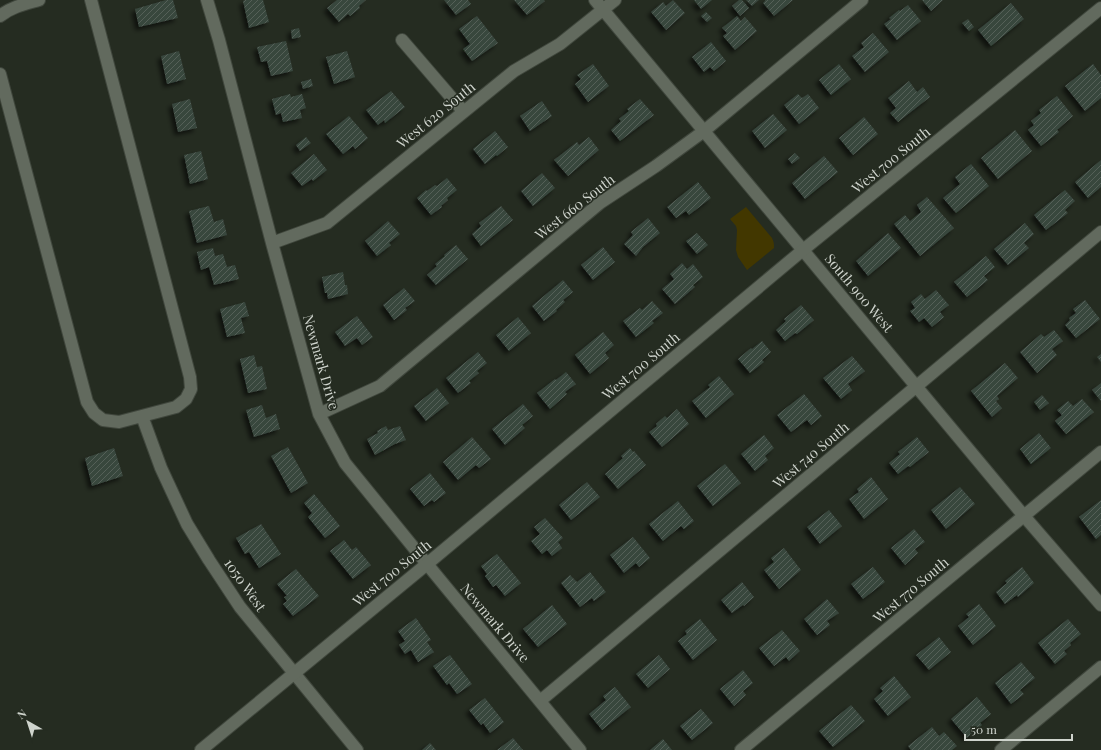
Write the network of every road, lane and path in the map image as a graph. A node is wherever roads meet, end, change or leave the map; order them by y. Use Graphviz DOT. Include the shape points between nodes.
graph roads {
  1 [pos="39,0"];
  2 [pos="91,0"];
  3 [pos="207,0"];
  4 [pos="615,0"];
  5 [pos="862,0"];
  6 [pos="599,5"];
  7 [pos="1101,8"];
  8 [pos="0,16"];
  9 [pos="402,40"];
  10 [pos="0,74"];
  11 [pos="463,111"];
  12 [pos="704,131"];
  13 [pos="1101,232"];
  14 [pos="272,243"];
  15 [pos="803,250"];
  16 [pos="916,386"];
  17 [pos="319,414"];
  18 [pos="142,416"];
  19 [pos="1101,452"];
  20 [pos="1024,516"];
  21 [pos="427,564"];
  22 [pos="1101,605"];
  23 [pos="1101,668"];
  24 [pos="294,673"];
  25 [pos="540,701"];
  26 [pos="201,750"];
  27 [pos="357,750"];
  28 [pos="580,750"];
  29 [pos="741,750"];
  30 [pos="1001,750"];
  1 -- 8 [label="street" via="4,12"];
  2 -- 18 [label="street" via="190,377 191,388 186,399 176,407"];
  3 -- 14 [label="street, Newmark Drive"];
  4 -- 6 [label="street, West 620 South"];
  5 -- 12 [label="street, West 660 South"];
  6 -- 11 [label="street, West 620 South" via="560,44 514,71"];
  6 -- 12 [label="street, South 900 West"];
  7 -- 15 [label="street, West 700 South"];
  9 -- 11 [label="street"];
  10 -- 18 [label="street" via="87,402 94,413 103,420 118,422"];
  11 -- 14 [label="street, West 620 South" via="327,223"];
  12 -- 15 [label="street, South 900 West"];
  12 -- 17 [label="street, West 660 South" via="600,203 380,386"];
  13 -- 16 [label="street, West 740 South"];
  14 -- 17 [label="street, Newmark Drive"];
  15 -- 16 [label="street, South 900 West"];
  15 -- 21 [label="street, West 700 South"];
  16 -- 20 [label="street, South 900 West"];
  16 -- 25 [label="street, West 740 South"];
  17 -- 21 [label="street, Newmark Drive" via="345,463"];
  18 -- 24 [label="street, 1050 West" via="161,468 187,524 240,607"];
  19 -- 20 [label="street, West 770 South"];
  20 -- 22 [label="street, South 900 West"];
  20 -- 29 [label="street, West 770 South"];
  21 -- 24 [label="street, West 700 South"];
  21 -- 25 [label="street, Newmark Drive"];
  23 -- 30 [label="street"];
  24 -- 26 [label="street, West 700 South"];
  24 -- 27 [label="street, 1050 West"];
  25 -- 28 [label="street, Newmark Drive"];
}
